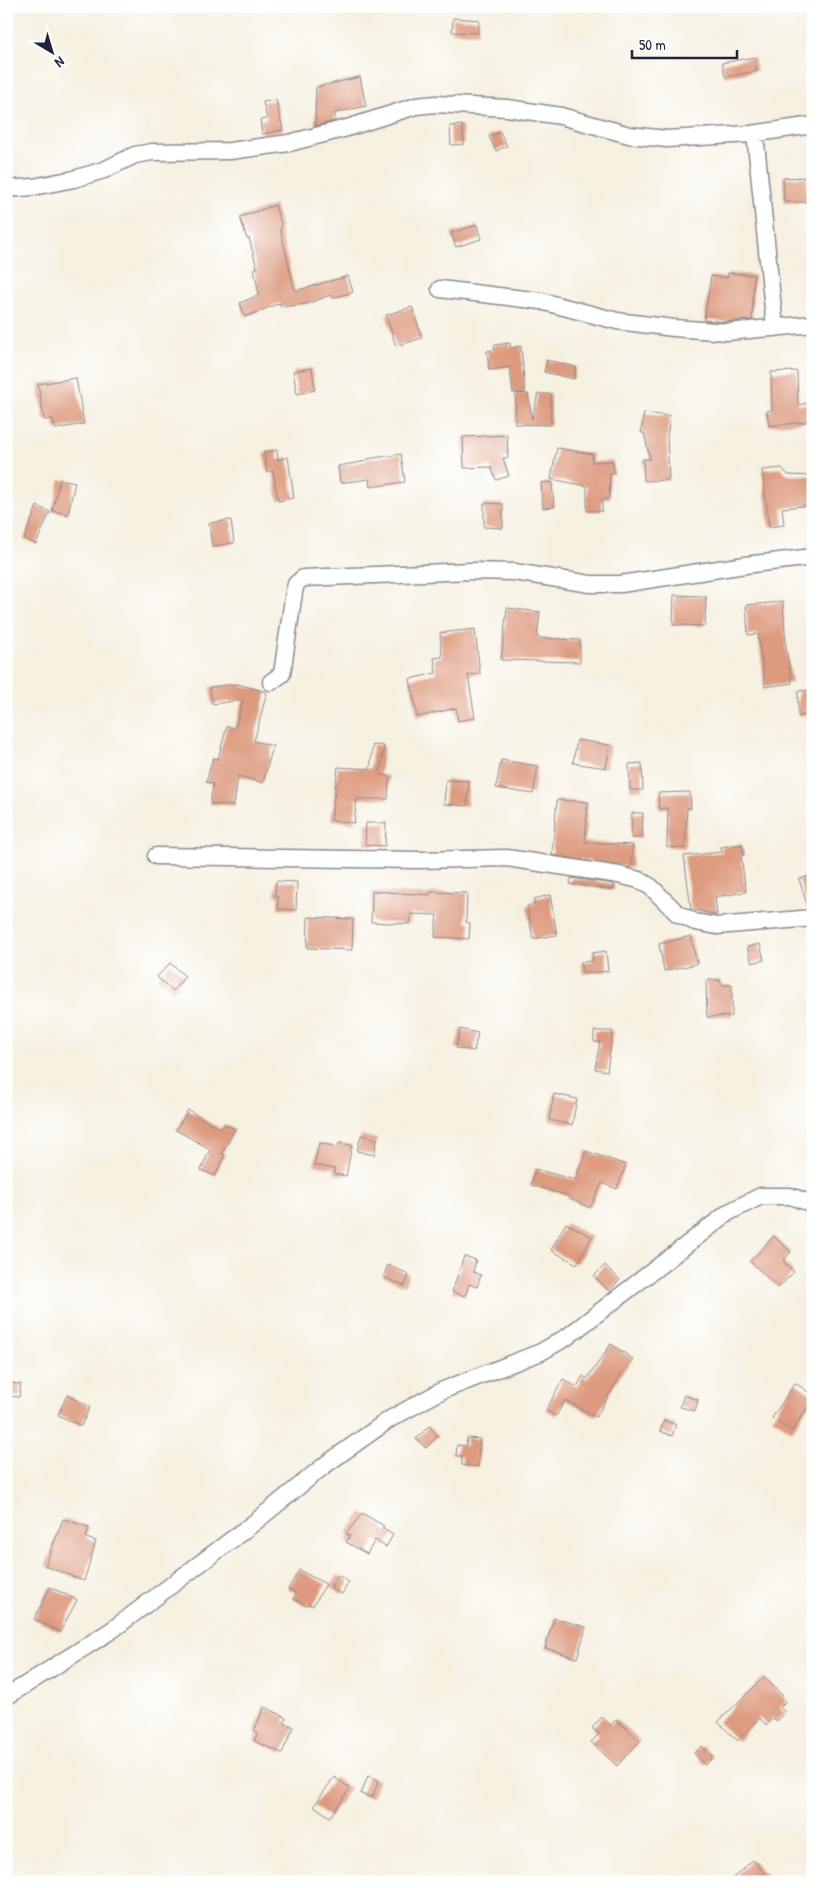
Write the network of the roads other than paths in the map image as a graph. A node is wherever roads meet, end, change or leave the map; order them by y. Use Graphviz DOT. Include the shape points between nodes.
graph roads {
  1 [pos="813,125"];
  2 [pos="755,134"];
  3 [pos="6,189"];
  4 [pos="440,289"];
  5 [pos="813,324"];
  6 [pos="775,328"];
  7 [pos="813,557"];
  8 [pos="271,682"];
  9 [pos="156,856"];
  10 [pos="813,918"];
  11 [pos="813,1204"];
  12 [pos="6,1697"];
  1 -- 2 [label="street"];
  2 -- 3 [label="street" via="667,139 629,135 561,116 507,108 436,104 416,106 289,143 230,151 152,152 135,155 104,170 74,179 33,188"];
  2 -- 6 [label="street"];
  4 -- 6 [label="street" via="541,301 626,322 728,332"];
  5 -- 6 [label="street"];
  7 -- 8 [label="street" via="622,584 590,584 514,572 471,571 303,578 296,584 294,592 282,674"];
  9 -- 10 [label="street" via="419,860 507,858 639,880 651,887 678,914 695,922 717,926"];
  11 -- 12 [label="street" via="790,1196 761,1196 729,1212 608,1302 567,1337 541,1352 441,1391 390,1419 325,1465 112,1630"];
}
